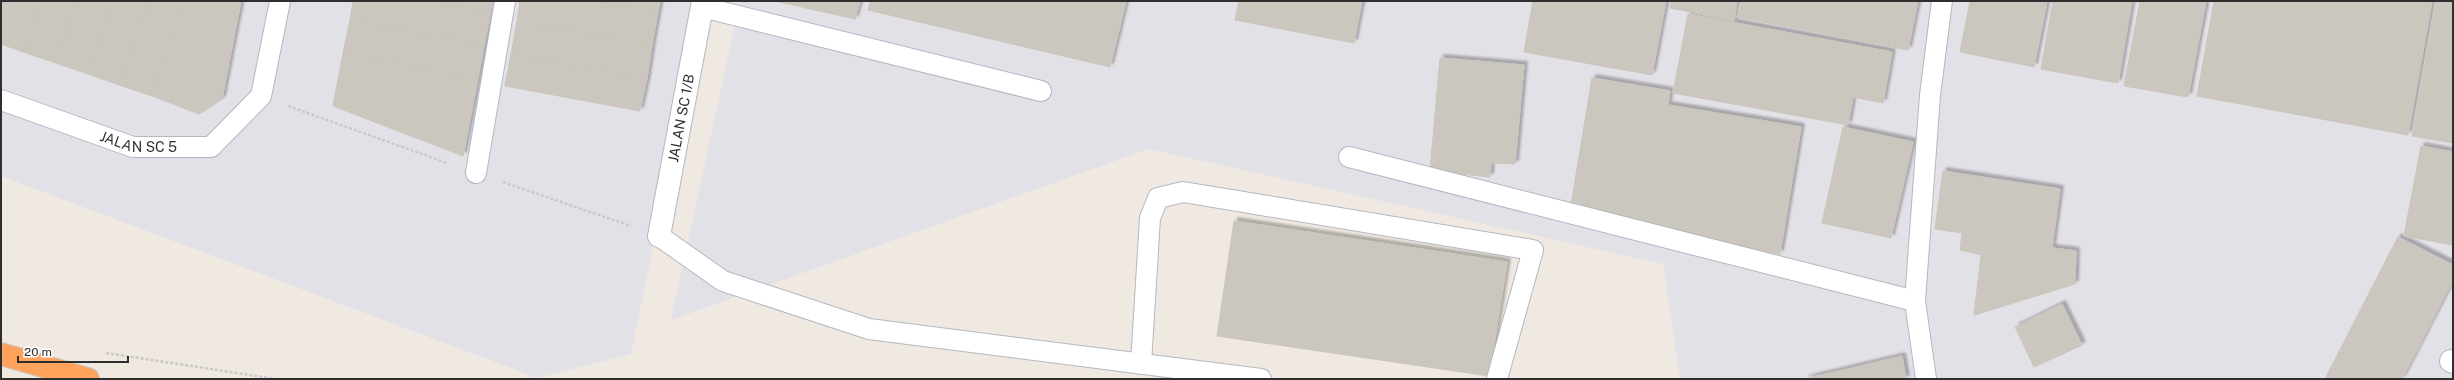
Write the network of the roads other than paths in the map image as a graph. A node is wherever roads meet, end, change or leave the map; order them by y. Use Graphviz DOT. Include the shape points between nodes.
graph roads {
  1 [pos="280,1"];
  2 [pos="504,1"];
  3 [pos="1942,1"];
  4 [pos="703,4"];
  5 [pos="1041,91"];
  6 [pos="1,100"];
  7 [pos="1349,157"];
  8 [pos="476,173"];
  9 [pos="659,236"];
  10 [pos="1915,301"];
  11 [pos="1,354"];
  12 [pos="1141,364"];
  13 [pos="88,379"];
  14 [pos="1261,379"];
  15 [pos="1497,379"];
  16 [pos="1926,379"];
  1 -- 6 [label="lane, JALAN SC 5" via="262,96 211,147 133,147"];
  2 -- 8 [label="lane"];
  3 -- 10 [label="lane" via="1930,95"];
  4 -- 5 [label="lane"];
  4 -- 9 [label="street, JALAN SC 1/B"];
  7 -- 10 [label="lane"];
  9 -- 12 [label="lane" via="723,281 869,329"];
  10 -- 16 [label="lane"];
  11 -- 13 [label="highway"];
  12 -- 14 [label="lane"];
  12 -- 15 [label="lane" via="1150,218 1158,198 1183,192 1533,250"];
}
